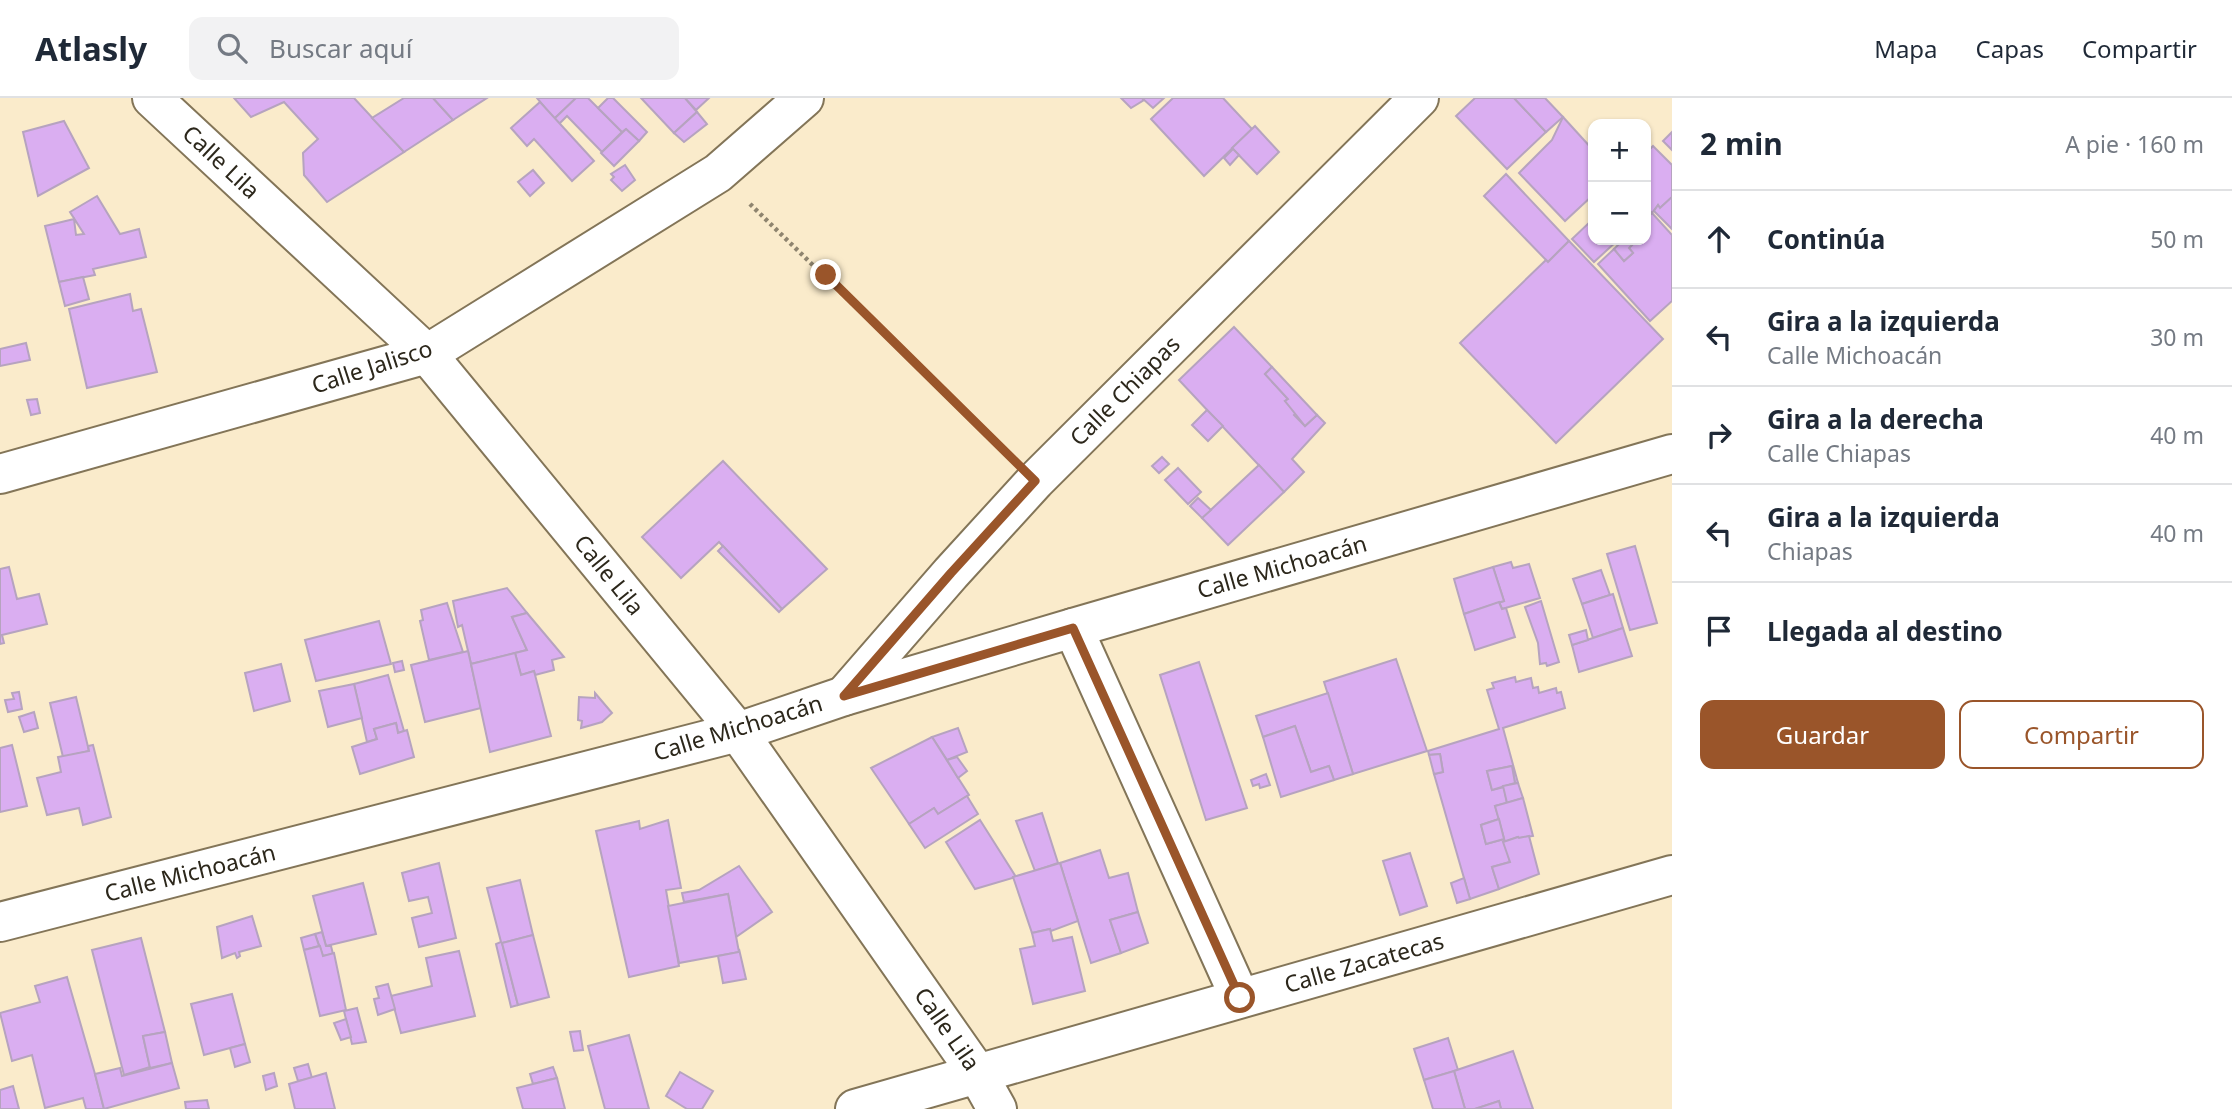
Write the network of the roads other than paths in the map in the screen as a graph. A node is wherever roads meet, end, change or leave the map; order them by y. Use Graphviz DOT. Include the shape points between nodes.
graph roads {
  1 [pos="152,98"];
  2 [pos="804,98"];
  3 [pos="1419,98"];
  4 [pos="427,354"];
  5 [pos="1672,434"];
  6 [pos="1658,459"];
  7 [pos="0,474"];
  8 [pos="1073,628"];
  9 [pos="844,696"];
  10 [pos="738,732"];
  11 [pos="1672,875"];
  12 [pos="0,922"];
  13 [pos="1240,998"];
  14 [pos="978,1073"];
  15 [pos="855,1109"];
  16 [pos="997,1109"];
  1 -- 4 [label="street, Calle Lila"];
  2 -- 4 [label="street, Calle Jalisco" via="718,173"];
  3 -- 9 [label="street, Calle Chiapas" via="1035,481"];
  4 -- 7 [label="street, Calle Jalisco"];
  4 -- 10 [label="street, Calle Lila"];
  5 -- 6 [label="street"];
  6 -- 8 [label="street, Calle Michoacán"];
  8 -- 9 [label="street, Calle Michoacán"];
  8 -- 13 [label="street"];
  9 -- 10 [label="street, Calle Michoacán"];
  10 -- 12 [label="street, Calle Michoacán"];
  10 -- 14 [label="street, Calle Lila"];
  11 -- 13 [label="street, Calle Zacatecas"];
  13 -- 14 [label="street, Calle Zacatecas"];
  14 -- 15 [label="street, Calle Zacatecas"];
  14 -- 16 [label="street, Calle Lila"];
}
